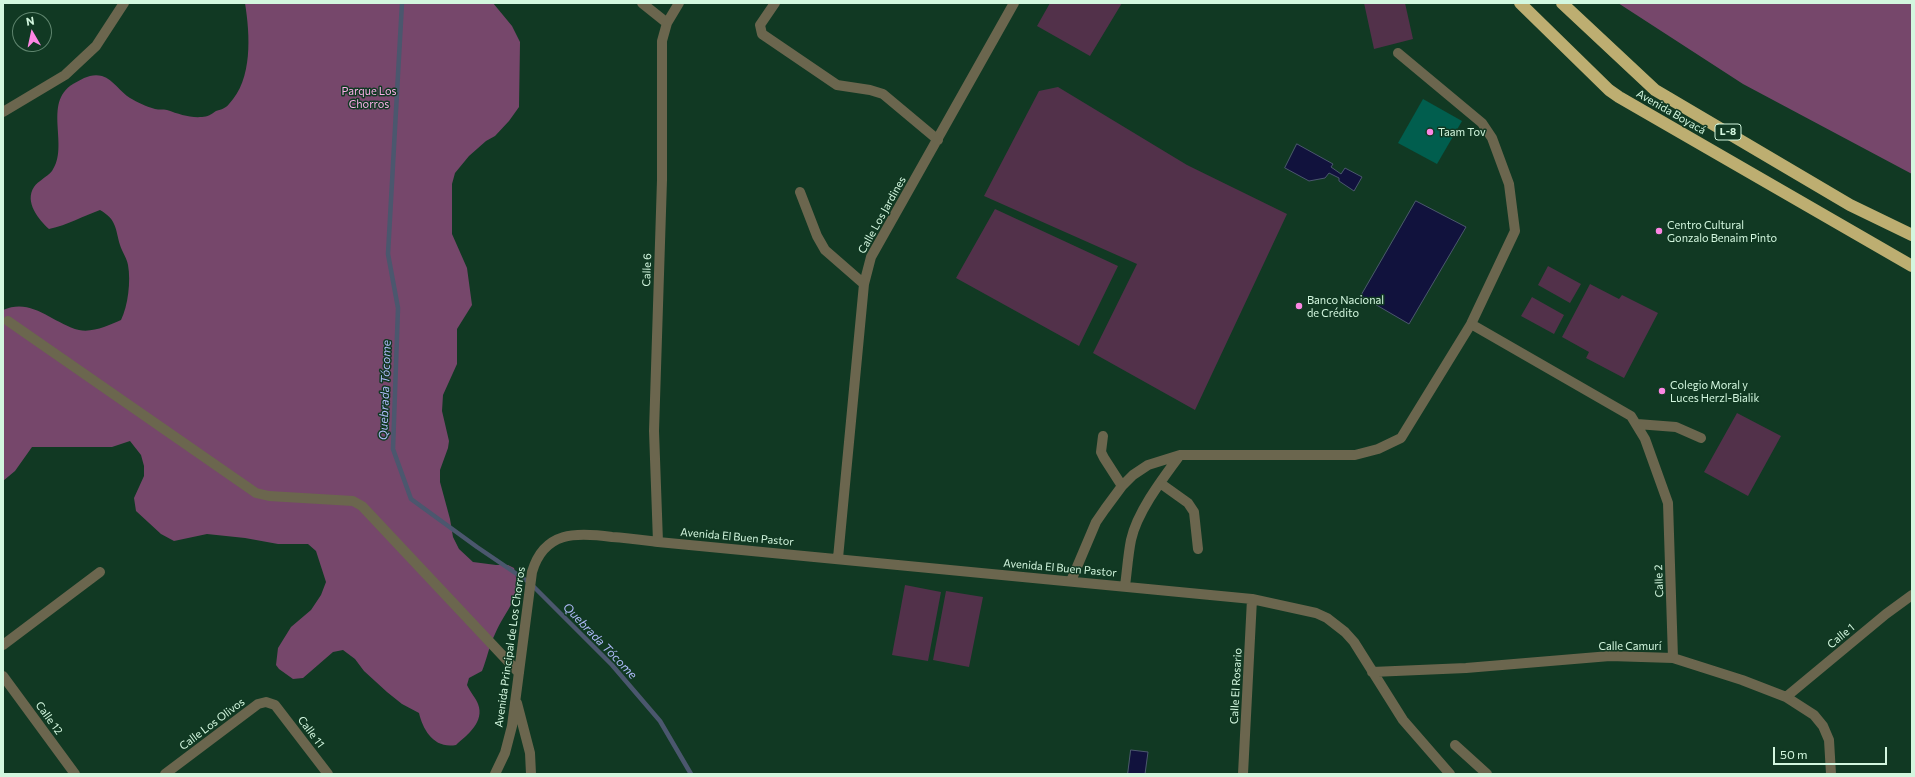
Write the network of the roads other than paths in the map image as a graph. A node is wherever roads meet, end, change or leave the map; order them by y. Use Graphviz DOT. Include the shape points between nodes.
graph roads {
  1 [pos="124,3"];
  2 [pos="642,3"];
  3 [pos="679,3"];
  4 [pos="775,3"];
  5 [pos="1014,3"];
  6 [pos="1520,3"];
  7 [pos="1562,3"];
  8 [pos="667,23"];
  9 [pos="1398,53"];
  10 [pos="3,112"];
  11 [pos="938,140"];
  12 [pos="800,192"];
  13 [pos="1912,235"];
  14 [pos="1912,266"];
  15 [pos="864,284"];
  16 [pos="8,321"];
  17 [pos="1471,324"];
  18 [pos="1637,424"];
  19 [pos="1103,436"];
  20 [pos="1701,438"];
  21 [pos="1180,455"];
  22 [pos="1160,483"];
  23 [pos="1122,486"];
  24 [pos="588,534"];
  25 [pos="658,542"];
  26 [pos="1198,549"];
  27 [pos="838,558"];
  28 [pos="100,572"];
  29 [pos="1071,581"];
  30 [pos="1125,586"];
  31 [pos="1912,595"];
  32 [pos="1252,599"];
  33 [pos="3,645"];
  34 [pos="1673,658"];
  35 [pos="1372,672"];
  36 [pos="520,673"];
  37 [pos="3,676"];
  38 [pos="1786,697"];
  39 [pos="516,699"];
  40 [pos="275,705"];
  41 [pos="1455,745"];
  42 [pos="75,774"];
  43 [pos="165,774"];
  44 [pos="328,774"];
  45 [pos="495,774"];
  46 [pos="531,774"];
  47 [pos="1243,774"];
  48 [pos="1450,774"];
  49 [pos="1487,774"];
  50 [pos="1831,774"];
  1 -- 10 [label="street" via="96,46 65,75"];
  2 -- 8 [label="street"];
  3 -- 8 [label="street, Calle 6"];
  4 -- 11 [label="street" via="760,25 762,34 838,85 883,94"];
  5 -- 11 [label="street, Calle Los Jardines"];
  6 -- 14 [label="highway, Avenida Boyacá / L-8" via="1619,97"];
  7 -- 13 [label="highway, Avenida Boyacá / L-8" via="1655,90 1850,205"];
  8 -- 25 [label="street, Calle 6" via="662,41 662,180 654,431"];
  9 -- 17 [label="street" via="1482,123 1492,138 1509,184 1515,231"];
  11 -- 15 [label="street, Calle Los Jardines" via="871,257"];
  12 -- 15 [label="street" via="825,250"];
  15 -- 27 [label="street, Calle Los Jardines"];
  16 -- 36 [label="street" via="256,492 269,496 353,501 362,506"];
  17 -- 18 [label="street" via="1631,416"];
  17 -- 21 [label="street" via="1401,438 1378,449 1355,455"];
  18 -- 20 [label="street" via="1676,427"];
  18 -- 34 [label="street, Calle 2" via="1668,503"];
  19 -- 23 [label="street" via="1101,452"];
  21 -- 22 [label="street"];
  21 -- 23 [label="street" via="1148,465"];
  22 -- 26 [label="street" via="1188,503 1194,512"];
  22 -- 30 [label="street" via="1131,539"];
  23 -- 29 [label="street" via="1096,522"];
  24 -- 25 [label="street, Avenida El Buen Pastor"];
  24 -- 36 [label="street, Avenida Principal de Los Chorros" via="573,534 551,542 535,561"];
  25 -- 27 [label="street, Avenida El Buen Pastor"];
  27 -- 29 [label="street, Avenida El Buen Pastor"];
  28 -- 33 [label="street"];
  29 -- 30 [label="street, Avenida El Buen Pastor"];
  30 -- 32 [label="street, Avenida El Buen Pastor"];
  31 -- 38 [label="street, Calle 1"];
  32 -- 35 [label="street, Avenida El Buen Pastor" via="1316,613 1327,618 1354,642"];
  32 -- 47 [label="street, Calle El Rosario"];
  34 -- 35 [label="street, Calle Camurí" via="1610,656 1466,668"];
  34 -- 38 [label="street, Calle Camurí"];
  35 -- 48 [label="street, Avenida El Buen Pastor" via="1403,720"];
  36 -- 39 [label="street, Avenida Principal de Los Chorros"];
  37 -- 42 [label="street, Calle 12"];
  38 -- 50 [label="street, Calle Camurí" via="1814,715 1823,726 1829,740"];
  39 -- 45 [label="street, Avenida Principal de Los Chorros" via="505,753"];
  39 -- 46 [label="street" via="530,753"];
  40 -- 43 [label="street, Calle Los Olivos" via="266,702 258,704"];
  40 -- 44 [label="street, Calle 11"];
  41 -- 49 [label="street"];
}
